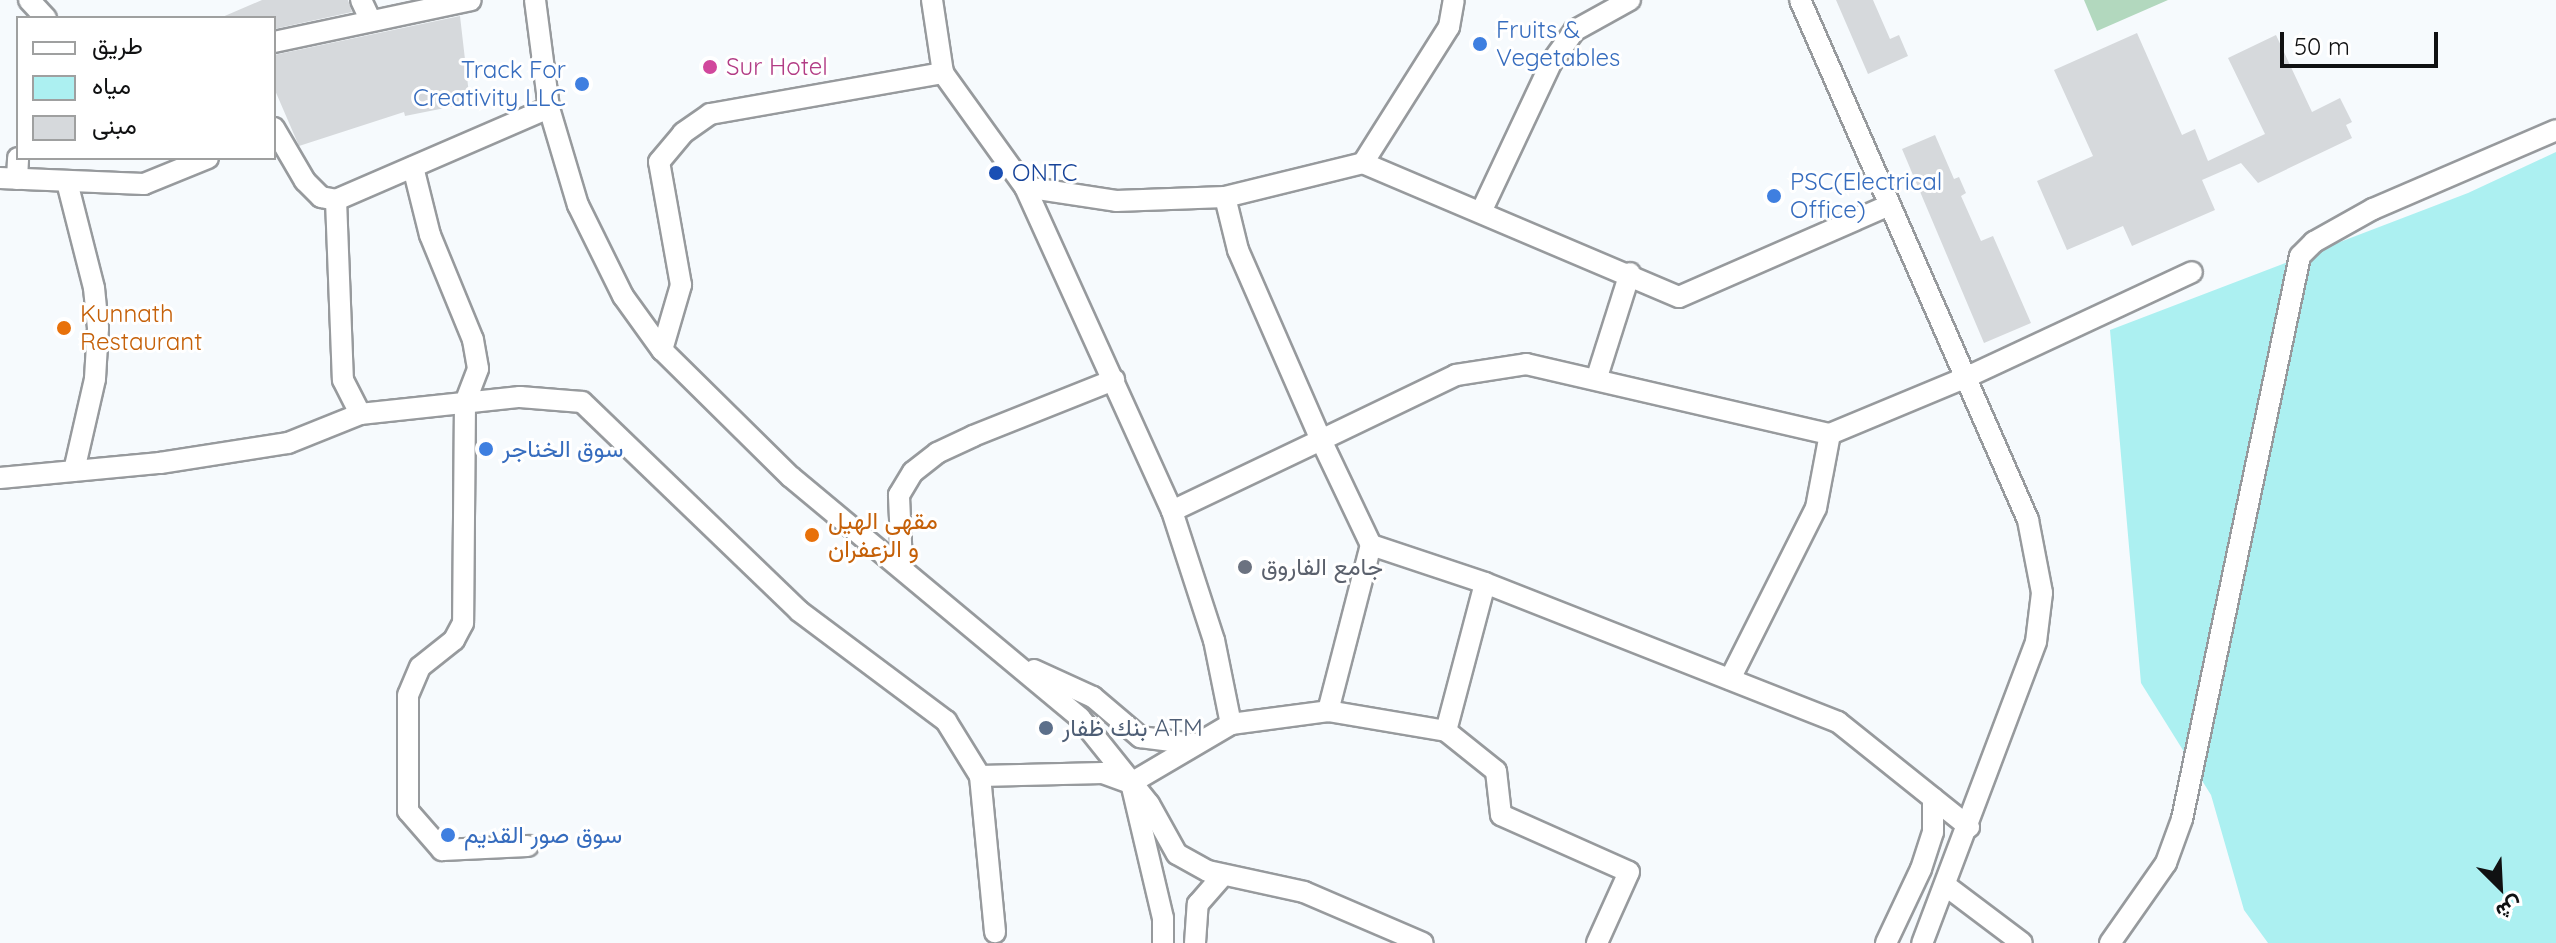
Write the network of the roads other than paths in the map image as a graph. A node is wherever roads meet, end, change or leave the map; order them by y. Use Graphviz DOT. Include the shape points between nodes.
graph roads {
  1 [pos="28,0"];
  2 [pos="361,0"];
  3 [pos="471,0"];
  4 [pos="535,0"];
  5 [pos="932,0"];
  6 [pos="1454,0"];
  7 [pos="1630,0"];
  8 [pos="1800,0"];
  9 [pos="44,16"];
  10 [pos="371,21"];
  11 [pos="276,42"];
  12 [pos="943,73"];
  13 [pos="549,108"];
  14 [pos="2556,130"];
  15 [pos="276,131"];
  16 [pos="17,160"];
  17 [pos="203,160"];
  18 [pos="1363,163"];
  19 [pos="413,167"];
  20 [pos="9,179"];
  21 [pos="67,182"];
  22 [pos="1025,187"];
  23 [pos="1225,197"];
  24 [pos="336,200"];
  25 [pos="1890,205"];
  26 [pos="1481,212"];
  27 [pos="2192,272"];
  28 [pos="1630,273"];
  29 [pos="662,350"];
  30 [pos="1597,377"];
  31 [pos="1967,377"];
  32 [pos="1114,380"];
  33 [pos="465,403"];
  34 [pos="360,414"];
  35 [pos="1830,434"];
  36 [pos="1321,440"];
  37 [pos="74,471"];
  38 [pos="0,478"];
  39 [pos="1172,511"];
  40 [pos="1371,545"];
  41 [pos="902,565"];
  42 [pos="1485,583"];
  43 [pos="1013,660"];
  44 [pos="1730,679"];
  45 [pos="1328,711"];
  46 [pos="1231,724"];
  47 [pos="1446,731"];
  48 [pos="1194,744"];
  49 [pos="980,776"];
  50 [pos="1131,783"];
  51 [pos="1933,798"];
  52 [pos="1969,827"];
  53 [pos="528,846"];
  54 [pos="1223,875"];
  55 [pos="1945,885"];
  56 [pos="995,932"];
  57 [pos="1163,943"];
  58 [pos="1195,943"];
  59 [pos="1423,943"];
  60 [pos="1597,943"];
  61 [pos="1886,943"];
  62 [pos="1922,943"];
  63 [pos="2022,943"];
  64 [pos="2110,943"];
  1 -- 9 [label="street"];
  2 -- 10 [label="street"];
  3 -- 10 [label="street"];
  4 -- 13 [label="street"];
  5 -- 12 [label="street"];
  6 -- 18 [label="street" via="1449,27"];
  7 -- 26 [label="street" via="1574,31 1551,63"];
  8 -- 25 [label="street"];
  10 -- 11 [label="street"];
  12 -- 22 [label="street"];
  12 -- 29 [label="street" via="710,114 683,133 659,162 681,285"];
  13 -- 19 [label="street"];
  13 -- 29 [label="street" via="578,205 623,296"];
  14 -- 64 [label="street" via="2373,209 2314,242 2300,256 2182,819 2166,863"];
  15 -- 24 [label="street" via="305,181 321,197"];
  16 -- 20 [label="street"];
  17 -- 21 [label="street" via="144,184"];
  18 -- 23 [label="street"];
  18 -- 26 [label="street"];
  19 -- 24 [label="street"];
  19 -- 33 [label="street" via="430,235 473,340 478,369"];
  20 -- 21 [label="street"];
  21 -- 37 [label="street" via="94,288 98,328 95,379"];
  22 -- 23 [label="street" via="1116,201"];
  22 -- 32 [label="street"];
  23 -- 36 [label="street" via="1238,250"];
  24 -- 34 [label="street" via="343,380"];
  25 -- 28 [label="street" via="1679,297"];
  25 -- 31 [label="street"];
  26 -- 28 [label="street"];
  27 -- 31 [label="street"];
  28 -- 30 [label="street"];
  29 -- 41 [label="street" via="791,477"];
  30 -- 35 [label="street"];
  30 -- 36 [label="street" via="1526,364 1456,375"];
  31 -- 35 [label="street"];
  31 -- 52 [label="street" via="2028,520 2042,593 2036,642"];
  32 -- 39 [label="street"];
  32 -- 41 [label="street" via="973,436 913,472 899,495"];
  33 -- 34 [label="street"];
  33 -- 49 [label="street" via="520,397 582,402 799,611 946,721"];
  33 -- 53 [label="street" via="463,623 454,640 420,667 408,695 408,811 442,850"];
  34 -- 37 [label="street" via="288,443"];
  35 -- 44 [label="street" via="1816,508"];
  36 -- 39 [label="street"];
  36 -- 40 [label="street"];
  37 -- 38 [label="street"];
  39 -- 46 [label="street" via="1214,640"];
  40 -- 42 [label="street"];
  40 -- 45 [label="street"];
  41 -- 43 [label="street"];
  42 -- 44 [label="street"];
  42 -- 47 [label="street"];
  43 -- 48 [label="street" via="1093,697 1140,737"];
  43 -- 50 [label="street" via="1101,739"];
  44 -- 51 [label="street" via="1838,722"];
  45 -- 46 [label="street"];
  45 -- 47 [label="street"];
  46 -- 48 [label="street"];
  47 -- 60 [label="street" via="1496,771 1501,815 1629,872"];
  48 -- 50 [label="street"];
  49 -- 50 [label="street" via="1103,773"];
  49 -- 56 [label="street"];
  50 -- 54 [label="street" via="1177,854"];
  50 -- 57 [label="street" via="1163,918"];
  51 -- 52 [label="street"];
  51 -- 61 [label="street" via="1929,845"];
  52 -- 55 [label="street"];
  54 -- 58 [label="street" via="1198,904"];
  54 -- 59 [label="street" via="1304,892"];
  55 -- 62 [label="street"];
  55 -- 63 [label="street"];
}
